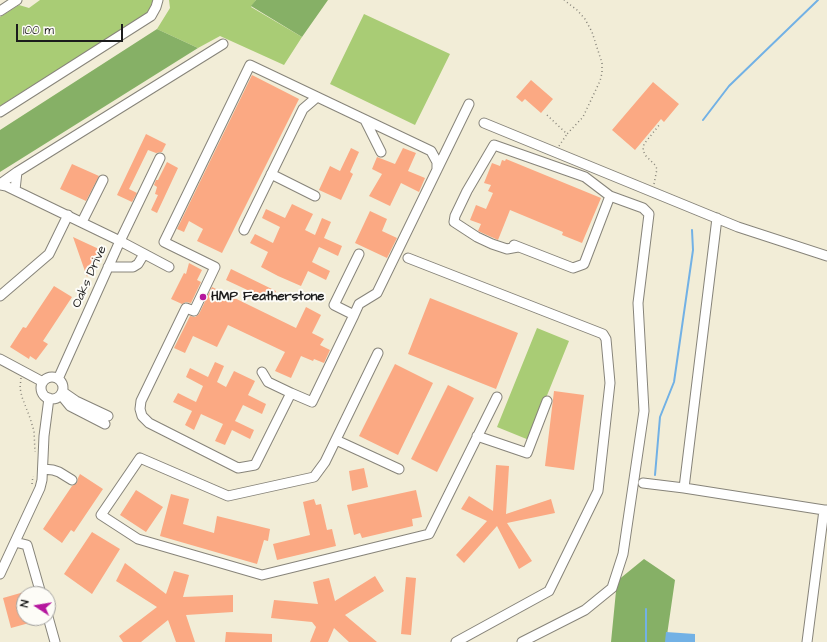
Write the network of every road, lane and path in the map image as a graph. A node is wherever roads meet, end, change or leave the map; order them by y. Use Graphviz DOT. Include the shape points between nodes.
graph roads {
  1 [pos="17,0"];
  2 [pos="158,0"];
  3 [pos="564,0"];
  4 [pos="0,11"];
  5 [pos="223,44"];
  6 [pos="317,97"];
  7 [pos="469,104"];
  8 [pos="0,112"];
  9 [pos="547,115"];
  10 [pos="365,120"];
  11 [pos="484,123"];
  12 [pos="660,124"];
  13 [pos="567,134"];
  14 [pos="381,152"];
  15 [pos="556,153"];
  16 [pos="160,158"];
  17 [pos="437,170"];
  18 [pos="17,172"];
  19 [pos="271,174"];
  20 [pos="103,180"];
  21 [pos="0,185"];
  22 [pos="14,190"];
  23 [pos="651,192"];
  24 [pos="315,196"];
  25 [pos="610,196"];
  26 [pos="68,215"];
  27 [pos="717,218"];
  28 [pos="82,222"];
  29 [pos="244,230"];
  30 [pos="120,241"];
  31 [pos="503,242"];
  32 [pos="518,247"];
  33 [pos="144,254"];
  34 [pos="359,254"];
  35 [pos="827,256"];
  36 [pos="408,258"];
  37 [pos="108,267"];
  38 [pos="169,268"];
  39 [pos="0,296"];
  40 [pos="354,315"];
  41 [pos="378,353"];
  42 [pos="0,359"];
  43 [pos="24,371"];
  44 [pos="262,372"];
  45 [pos="58,379"];
  46 [pos="43,382"];
  47 [pos="62,393"];
  48 [pos="291,393"];
  49 [pos="496,397"];
  50 [pos="49,398"];
  51 [pos="547,401"];
  52 [pos="106,420"];
  53 [pos="477,436"];
  54 [pos="336,440"];
  55 [pos="34,456"];
  56 [pos="38,469"];
  57 [pos="399,469"];
  58 [pos="72,480"];
  59 [pos="643,483"];
  60 [pos="684,488"];
  61 [pos="36,496"];
  62 [pos="825,510"];
  63 [pos="15,542"];
  64 [pos="0,574"];
  65 [pos="40,586"];
  66 [pos="51,626"];
  67 [pos="55,642"];
  68 [pos="456,642"];
  69 [pos="522,642"];
  70 [pos="807,642"];
  1 -- 4 [label="street"];
  2 -- 8 [label="street" via="151,16"];
  3 -- 13 [label="path" via="577,10 592,32 602,63 600,81 583,117"];
  5 -- 18 [label="street"];
  6 -- 10 [label="street"];
  6 -- 19 [label="street" via="303,109"];
  6 -- 48 [label="street" via="250,65 164,242 215,267 194,312 186,308 140,409 142,416 149,423 238,468 255,465"];
  7 -- 17 [label="street"];
  9 -- 13 [label="path"];
  10 -- 14 [label="street"];
  10 -- 17 [label="street" via="431,151 437,162"];
  11 -- 15 [label="street"];
  12 -- 23 [label="path" via="644,144 643,150 657,169"];
  13 -- 15 [label="path"];
  15 -- 23 [label="street"];
  16 -- 30 [label="street"];
  17 -- 40 [label="street" via="377,292 359,304"];
  18 -- 21 [label="street"];
  18 -- 22 [label="street"];
  19 -- 24 [label="street"];
  19 -- 29 [label="street"];
  20 -- 28 [label="street"];
  21 -- 22 [label="street, Oaks Drive"];
  22 -- 26 [label="street, Oaks Drive"];
  23 -- 27 [label="street"];
  25 -- 32 [label="street" via="584,264 573,268"];
  25 -- 32 [label="street" via="585,177 494,145 467,191 454,222 492,244 507,249"];
  25 -- 69 [label="street" via="643,208 649,214 638,304 644,411 623,554 612,588 585,610"];
  26 -- 28 [label="street, Oaks Drive"];
  26 -- 39 [label="street" via="49,254"];
  27 -- 35 [label="street"];
  27 -- 60 [label="street"];
  28 -- 30 [label="street, Oaks Drive"];
  30 -- 33 [label="street"];
  30 -- 37 [label="street, Oaks Drive"];
  31 -- 32 [label="street"];
  33 -- 37 [label="street" via="133,268"];
  33 -- 38 [label="street"];
  34 -- 40 [label="street" via="334,305"];
  36 -- 68 [label="street" via="603,334 606,340 610,383 598,492 549,592"];
  37 -- 45 [label="street, Oaks Drive"];
  40 -- 48 [label="street" via="312,402"];
  41 -- 54 [label="street"];
  42 -- 43 [label="street"];
  43 -- 46 [label="street"];
  43 -- 55 [label="path" via="20,388 34,431"];
  44 -- 48 [label="street" via="268,382"];
  45 -- 46 [label="street" via="48,378"];
  45 -- 47 [label="street" via="63,386"];
  46 -- 50 [label="street" via="42,392"];
  47 -- 50 [label="street" via="54,399"];
  47 -- 52 [label="street"];
  49 -- 53 [label="street"];
  50 -- 56 [label="street"];
  51 -- 53 [label="street" via="527,453"];
  53 -- 54 [label="street" via="429,534 262,575 138,539 101,514 140,458 228,496 314,477"];
  54 -- 57 [label="street"];
  56 -- 58 [label="street" via="53,470"];
  56 -- 61 [label="street" via="42,480"];
  56 -- 61 [label="path" via="30,494"];
  59 -- 60 [label="street"];
  60 -- 62 [label="street"];
  61 -- 63 [label="street"];
  62 -- 70 [label="street"];
  63 -- 64 [label="street"];
  63 -- 65 [label="street" via="27,545"];
  66 -- 67 [label="street"];
}
